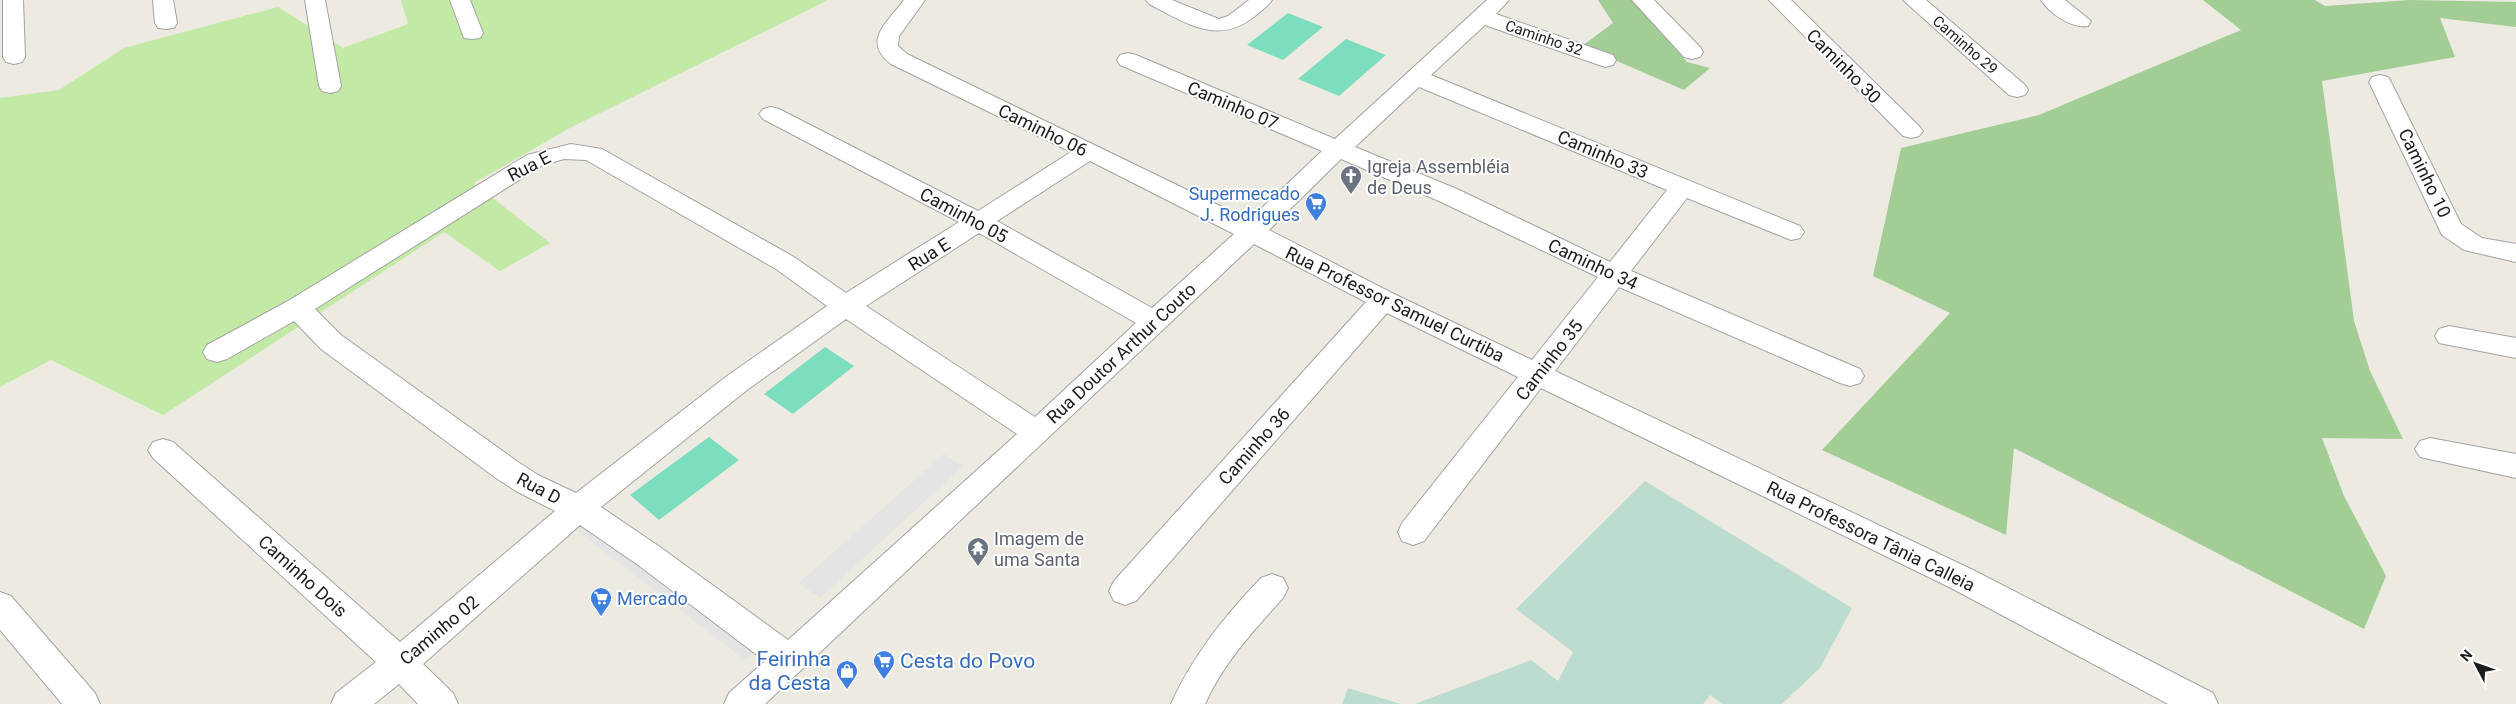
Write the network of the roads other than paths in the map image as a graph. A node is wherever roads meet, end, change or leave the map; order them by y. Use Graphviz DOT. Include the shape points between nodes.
graph roads {
  1 [pos="13,0"];
  2 [pos="163,0"];
  3 [pos="316,0"];
  4 [pos="460,0"];
  5 [pos="915,0"];
  6 [pos="1156,0"];
  7 [pos="1262,0"];
  8 [pos="1498,0"];
  9 [pos="1642,0"];
  10 [pos="1779,0"];
  11 [pos="1913,0"];
  12 [pos="2051,0"];
  13 [pos="1483,17"];
  14 [pos="2080,21"];
  15 [pos="166,23"];
  16 [pos="472,33"];
  17 [pos="1692,52"];
  18 [pos="14,57"];
  19 [pos="1128,60"];
  20 [pos="1605,60"];
  21 [pos="1415,77"];
  22 [pos="2380,82"];
  23 [pos="330,86"];
  24 [pos="2016,90"];
  25 [pos="771,114"];
  26 [pos="1911,131"];
  27 [pos="1338,148"];
  28 [pos="1088,152"];
  29 [pos="1683,187"];
  30 [pos="980,222"];
  31 [pos="1252,232"];
  32 [pos="1791,232"];
  33 [pos="2516,253"];
  34 [pos="1616,275"];
  35 [pos="1383,300"];
  36 [pos="846,306"];
  37 [pos="297,308"];
  38 [pos="1154,321"];
  39 [pos="2449,336"];
  40 [pos="2516,348"];
  41 [pos="217,352"];
  42 [pos="1538,374"];
  43 [pos="1850,376"];
  44 [pos="1037,433"];
  45 [pos="2430,449"];
  46 [pos="162,450"];
  47 [pos="2516,466"];
  48 [pos="578,508"];
  49 [pos="1413,532"];
  50 [pos="528,554"];
  51 [pos="1272,588"];
  52 [pos="1125,591"];
  53 [pos="0,606"];
  54 [pos="788,659"];
  55 [pos="400,664"];
  56 [pos="83,704"];
  57 [pos="348,704"];
  58 [pos="441,704"];
  59 [pos="741,704"];
  60 [pos="1188,704"];
  61 [pos="2201,704"];
  1 -- 18 [label="street"];
  2 -- 15 [label="street"];
  3 -- 23 [label="street"];
  4 -- 16 [label="street"];
  5 -- 28 [label="street, Caminho 06" via="888,36 887,46 891,53"];
  6 -- 7 [label="street" via="1221,26 1229,25"];
  8 -- 13 [label="street, Rua Doutor Arthur Couto"];
  9 -- 17 [label="street"];
  10 -- 26 [label="street, Caminho 30"];
  11 -- 24 [label="street, Caminho 29"];
  12 -- 14 [label="street"];
  13 -- 20 [label="street, Caminho 32"];
  13 -- 21 [label="street, Rua Doutor Arthur Couto"];
  19 -- 27 [label="street, Caminho 07"];
  21 -- 27 [label="street, Rua Doutor Arthur Couto"];
  21 -- 29 [label="street, Caminho 33"];
  22 -- 33 [label="street, Caminho 10" via="2451,228 2460,238 2485,248"];
  25 -- 30 [label="street, Caminho 05"];
  27 -- 31 [label="street, Rua Doutor Arthur Couto"];
  27 -- 34 [label="street, Caminho 34" via="1448,195"];
  28 -- 30 [label="street, Rua E"];
  28 -- 31 [label="street, Caminho 06"];
  29 -- 32 [label="street, Caminho 33"];
  29 -- 34 [label="street, Caminho 35"];
  30 -- 36 [label="street, Rua E"];
  30 -- 38 [label="street, Caminho 05"];
  31 -- 35 [label="street, Rua Professor Samuel Curtiba"];
  31 -- 38 [label="street, Rua Doutor Arthur Couto"];
  34 -- 42 [label="street, Caminho 35"];
  34 -- 43 [label="street, Caminho 34"];
  35 -- 42 [label="street, Rua Professor Samuel Curtiba"];
  35 -- 52 [label="street, Caminho 36"];
  36 -- 37 [label="street, Rua E" via="785,263 594,154 577,150 558,151 535,160"];
  36 -- 44 [label="street, Rua E"];
  36 -- 48 [label="street, Rua E" via="737,383"];
  37 -- 41 [label="street, Rua E"];
  37 -- 48 [label="street, Rua D" via="331,342 507,470"];
  38 -- 44 [label="street, Rua Doutor Arthur Couto"];
  39 -- 40 [label="street"];
  42 -- 49 [label="street, Caminho 35"];
  42 -- 61 [label="street, Rua Professora Tânia Calleia" via="1962,579"];
  44 -- 54 [label="street, Rua Doutor Arthur Couto"];
  45 -- 47 [label="street"];
  46 -- 55 [label="street, Caminho Dois"];
  48 -- 50 [label="street, Rua E"];
  48 -- 54 [label="street, Rua D"];
  50 -- 55 [label="street, Caminho 02"];
  51 -- 60 [label="street" via="1230,634 1206,667"];
  53 -- 56 [label="street"];
  54 -- 59 [label="street, Rua Doutor Arthur Couto"];
  55 -- 57 [label="street, Caminho 02"];
  55 -- 58 [label="street, Caminho Dois"];
}
